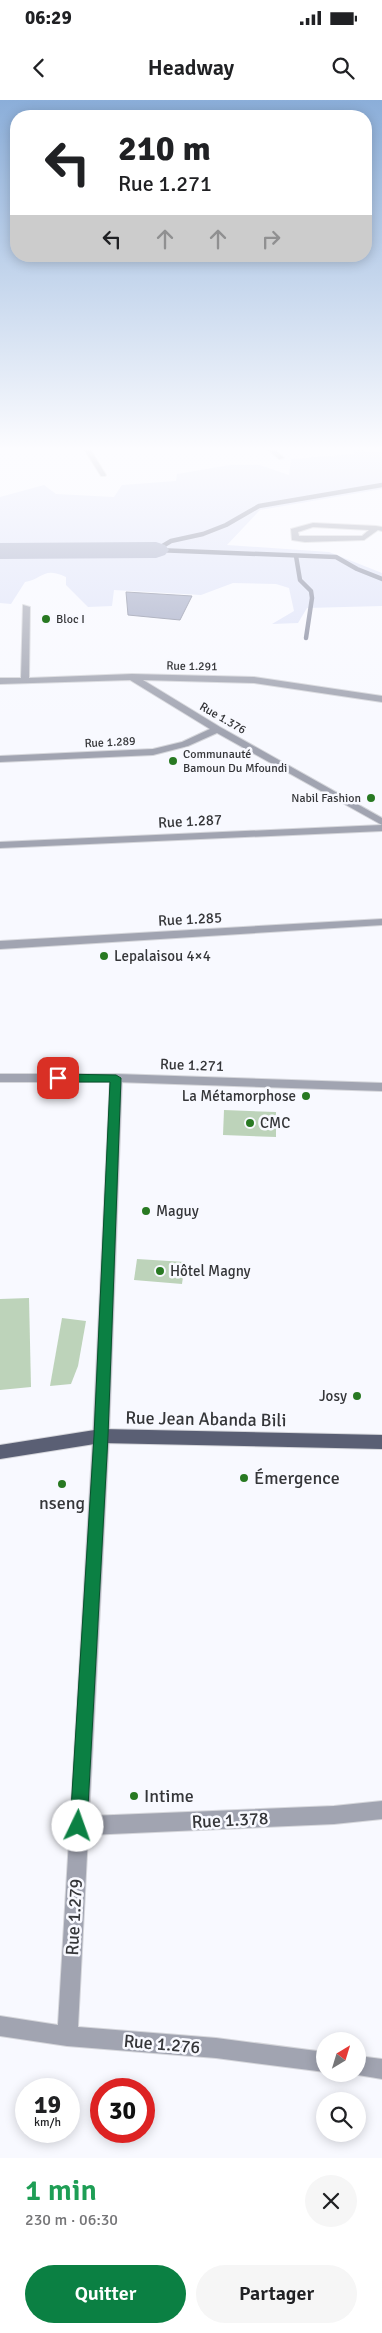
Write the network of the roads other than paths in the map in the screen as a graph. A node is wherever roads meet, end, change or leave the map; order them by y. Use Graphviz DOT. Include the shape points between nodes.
graph roads {
  1 [pos="26,607"];
  2 [pos="132,677"];
  3 [pos="25,680"];
  4 [pos="0,681"];
  5 [pos="382,699"];
  6 [pos="217,729"];
  7 [pos="0,759"];
  8 [pos="382,822"];
  9 [pos="382,828"];
  10 [pos="0,845"];
  11 [pos="382,922"];
  12 [pos="0,945"];
  13 [pos="0,1078"];
  14 [pos="116,1078"];
  15 [pos="382,1087"];
  16 [pos="101,1436"];
  17 [pos="382,1442"];
  18 [pos="0,1452"];
  19 [pos="382,1810"];
  20 [pos="78,1826"];
  21 [pos="0,2026"];
  22 [pos="67,2036"];
  23 [pos="316,2061"];
  24 [pos="366,2067"];
  25 [pos="382,2069"];
  1 -- 3 [label="street"];
  2 -- 3 [label="street, Rue 1.291"];
  2 -- 5 [label="street, Rue 1.291" via="254,680"];
  2 -- 6 [label="street, Rue 1.376"];
  3 -- 4 [label="street, Rue 1.291"];
  6 -- 7 [label="street, Rue 1.289" via="185,744 153,752"];
  6 -- 8 [label="street, Rue 1.376"];
  9 -- 10 [label="street, Rue 1.287"];
  11 -- 12 [label="street, Rue 1.285"];
  13 -- 14 [label="street, Rue 1.271"];
  14 -- 15 [label="street, Rue 1.271"];
  14 -- 16 [label="street, Rue 1.279"];
  16 -- 17 [label="main road, Rue Jean Abanda Bili"];
  16 -- 18 [label="main road, Rue Jean Abanda Bili"];
  16 -- 20 [label="street, Rue 1.279"];
  19 -- 20 [label="street, Rue 1.378"];
  20 -- 22 [label="street, Rue 1.279"];
  21 -- 22 [label="street, Rue 1.276"];
  22 -- 23 [label="street, Rue 1.276" via="216,2048"];
  24 -- 25 [label="street"];
}
